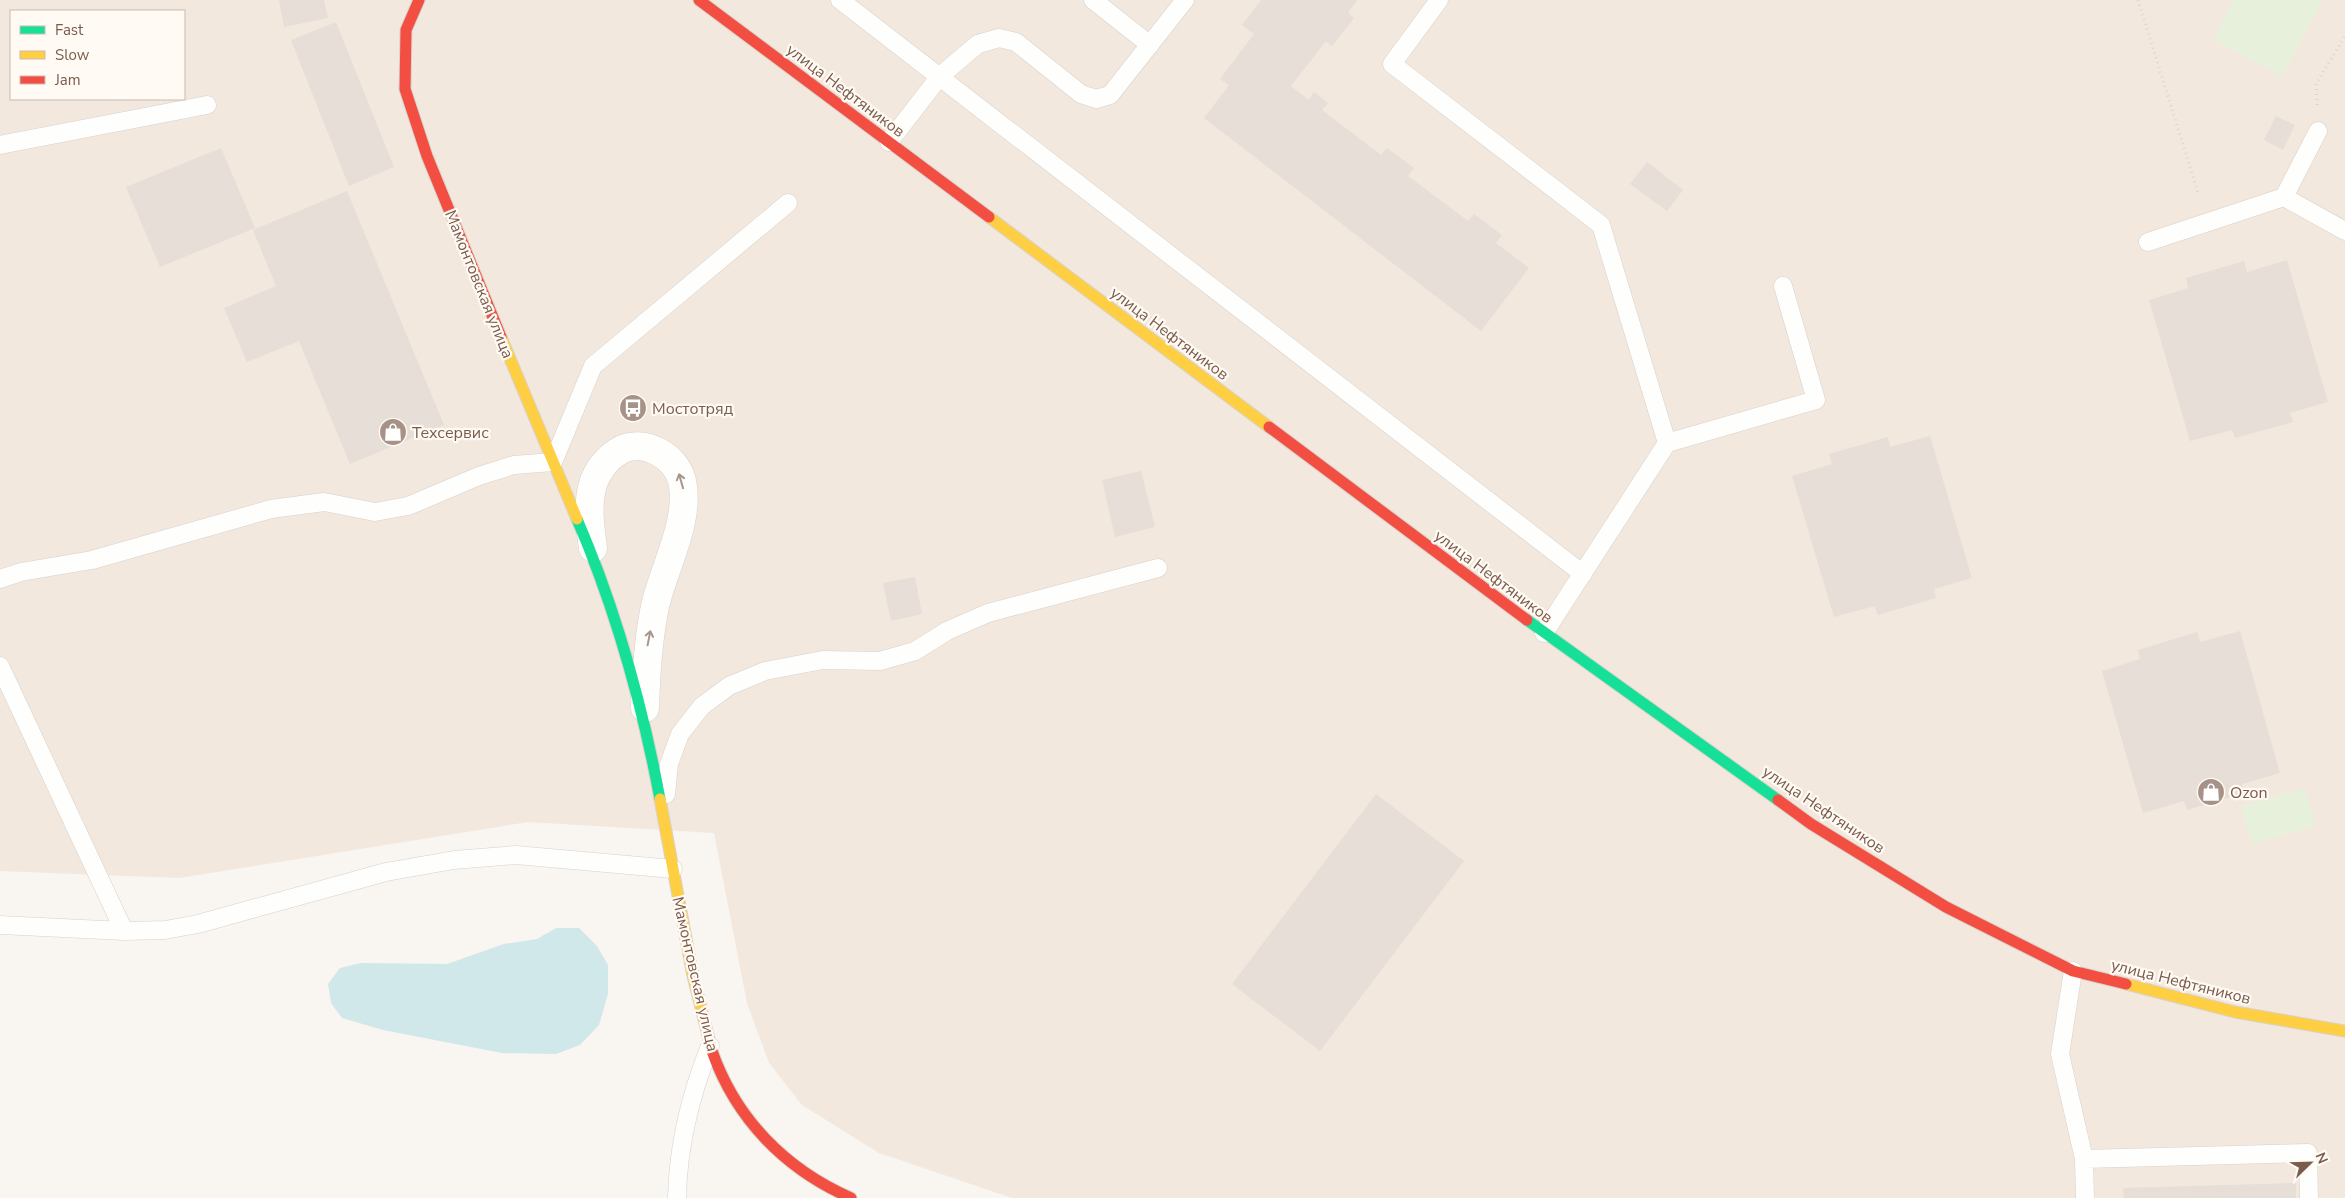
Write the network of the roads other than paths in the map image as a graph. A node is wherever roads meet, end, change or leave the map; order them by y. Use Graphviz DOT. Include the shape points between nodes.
graph roads {
  1 [pos="419,0"];
  2 [pos="699,0"];
  3 [pos="840,0"];
  4 [pos="1093,0"];
  5 [pos="1186,0"];
  6 [pos="1439,0"];
  7 [pos="1150,45"];
  8 [pos="940,76"];
  9 [pos="207,105"];
  10 [pos="2318,131"];
  11 [pos="889,142"];
  12 [pos="0,145"];
  13 [pos="2284,197"];
  14 [pos="788,203"];
  15 [pos="2345,231"];
  16 [pos="2148,242"];
  17 [pos="1783,286"];
  18 [pos="1667,443"];
  19 [pos="553,462"];
  20 [pos="594,561"];
  21 [pos="1158,568"];
  22 [pos="1582,574"];
  23 [pos="0,579"];
  24 [pos="1544,633"];
  25 [pos="0,666"];
  26 [pos="645,722"];
  27 [pos="663,815"];
  28 [pos="673,869"];
  29 [pos="0,925"];
  30 [pos="124,931"];
  31 [pos="2074,970"];
  32 [pos="2345,1031"];
  33 [pos="710,1046"];
  34 [pos="2084,1159"];
  35 [pos="676,1198"];
  36 [pos="850,1198"];
  37 [pos="2085,1198"];
  38 [pos="2309,1198"];
  1 -- 19 [label="street, Мамонтовская улица" via="406,30 405,89 427,156"];
  2 -- 11 [label="street, улица Нефтяников"];
  3 -- 8 [label="lane"];
  4 -- 7 [label="lane"];
  5 -- 7 [label="lane"];
  6 -- 18 [label="lane" via="1392,64 1601,225"];
  7 -- 8 [label="lane" via="1110,95 1096,99 1082,94 1016,42 999,38 978,44"];
  8 -- 11 [label="lane"];
  8 -- 22 [label="lane"];
  9 -- 12 [label="lane"];
  10 -- 13 [label="lane"];
  11 -- 24 [label="street, улица Нефтяников"];
  13 -- 15 [label="lane"];
  13 -- 16 [label="lane"];
  14 -- 19 [label="lane" via="593,366"];
  17 -- 18 [label="lane" via="1816,400"];
  18 -- 22 [label="lane"];
  19 -- 20 [label="street, Мамонтовская улица"];
  19 -- 23 [label="lane" via="506,468 479,476 408,506 375,512 324,502 271,509 92,560 21,572"];
  20 -- 26 [label="street, Мамонтовская улица" via="624,642"];
  26 -- 20 [label="street, Мамонтовская улица, one-way" via="646,655 656,605 685,505 682,479 672,462 655,450 636,447 620,450 605,462 594,482 588,507"];
  21 -- 27 [label="lane" via="988,613 947,631 915,651 880,661 823,660 765,671 729,686 702,706 680,734 669,764"];
  22 -- 24 [label="lane"];
  24 -- 31 [label="street, улица Нефтяников" via="1811,824 1946,907"];
  25 -- 30 [label="lane"];
  26 -- 27 [label="street, Мамонтовская улица"];
  27 -- 28 [label="street, Мамонтовская улица"];
  28 -- 30 [label="lane" via="516,855 454,860 386,872 198,924 164,930"];
  28 -- 33 [label="street, Мамонтовская улица" via="693,977"];
  29 -- 30 [label="lane"];
  31 -- 32 [label="street, улица Нефтяников" via="2235,1012"];
  31 -- 34 [label="lane" via="2060,1054"];
  33 -- 35 [label="lane" via="694,1086 684,1126"];
  33 -- 36 [label="street, Мамонтовская улица" via="726,1086 750,1123 782,1156"];
  34 -- 37 [label="lane"];
  34 -- 38 [label="lane" via="2308,1153"];
}
